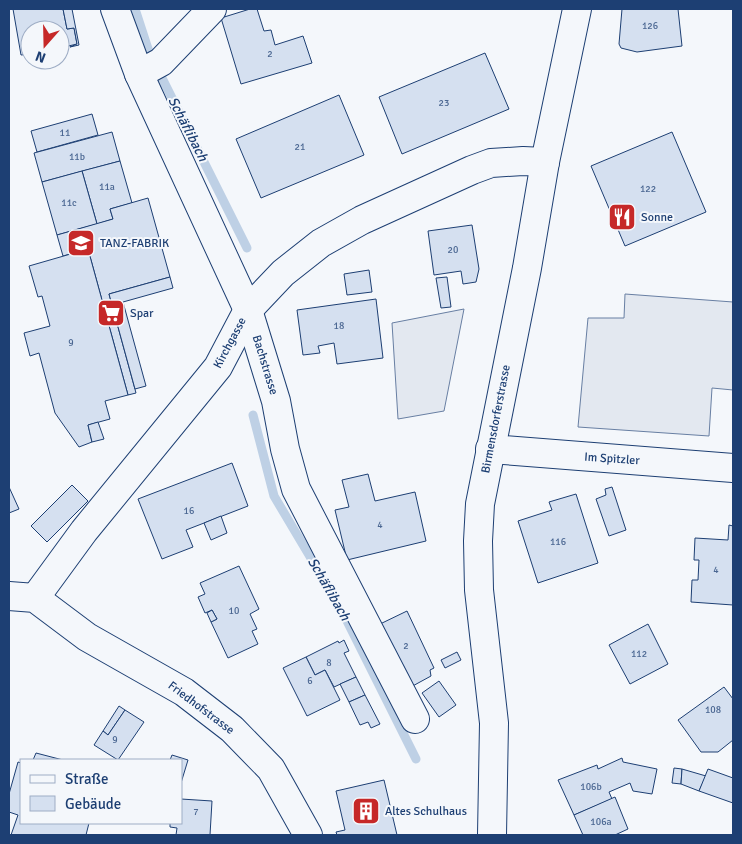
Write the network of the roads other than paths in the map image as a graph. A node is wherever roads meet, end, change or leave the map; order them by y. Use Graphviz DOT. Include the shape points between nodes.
graph roads {
  1 [pos="115,9"];
  2 [pos="212,9"];
  3 [pos="577,9"];
  4 [pos="149,69"];
  5 [pos="545,162"];
  6 [pos="248,310"];
  7 [pos="490,449"];
  8 [pos="733,468"];
  9 [pos="22,597"];
  10 [pos="415,719"];
  11 [pos="308,835"];
  12 [pos="492,835"];
  1 -- 4 [label="street, Bachstrasse"];
  2 -- 4 [label="street"];
  3 -- 5 [label="street, Birmensdorferstrasse"];
  4 -- 6 [label="street, Bachstrasse"];
  5 -- 6 [label="street, Kirchgasse" via="491,163 362,220 321,243 283,273"];
  5 -- 7 [label="street, Birmensdorferstrasse"];
  6 -- 9 [label="street, Kirchgasse" via="218,367 84,531"];
  6 -- 10 [label="street, Bachstrasse" via="276,401 296,488"];
  7 -- 8 [label="street, Im Spitzler"];
  7 -- 12 [label="street, Birmensdorferstrasse" via="480,504 478,541 479,590 494,723"];
  9 -- 11 [label="street, Friedhofstrasse" via="184,692 232,729 271,769"];
}
